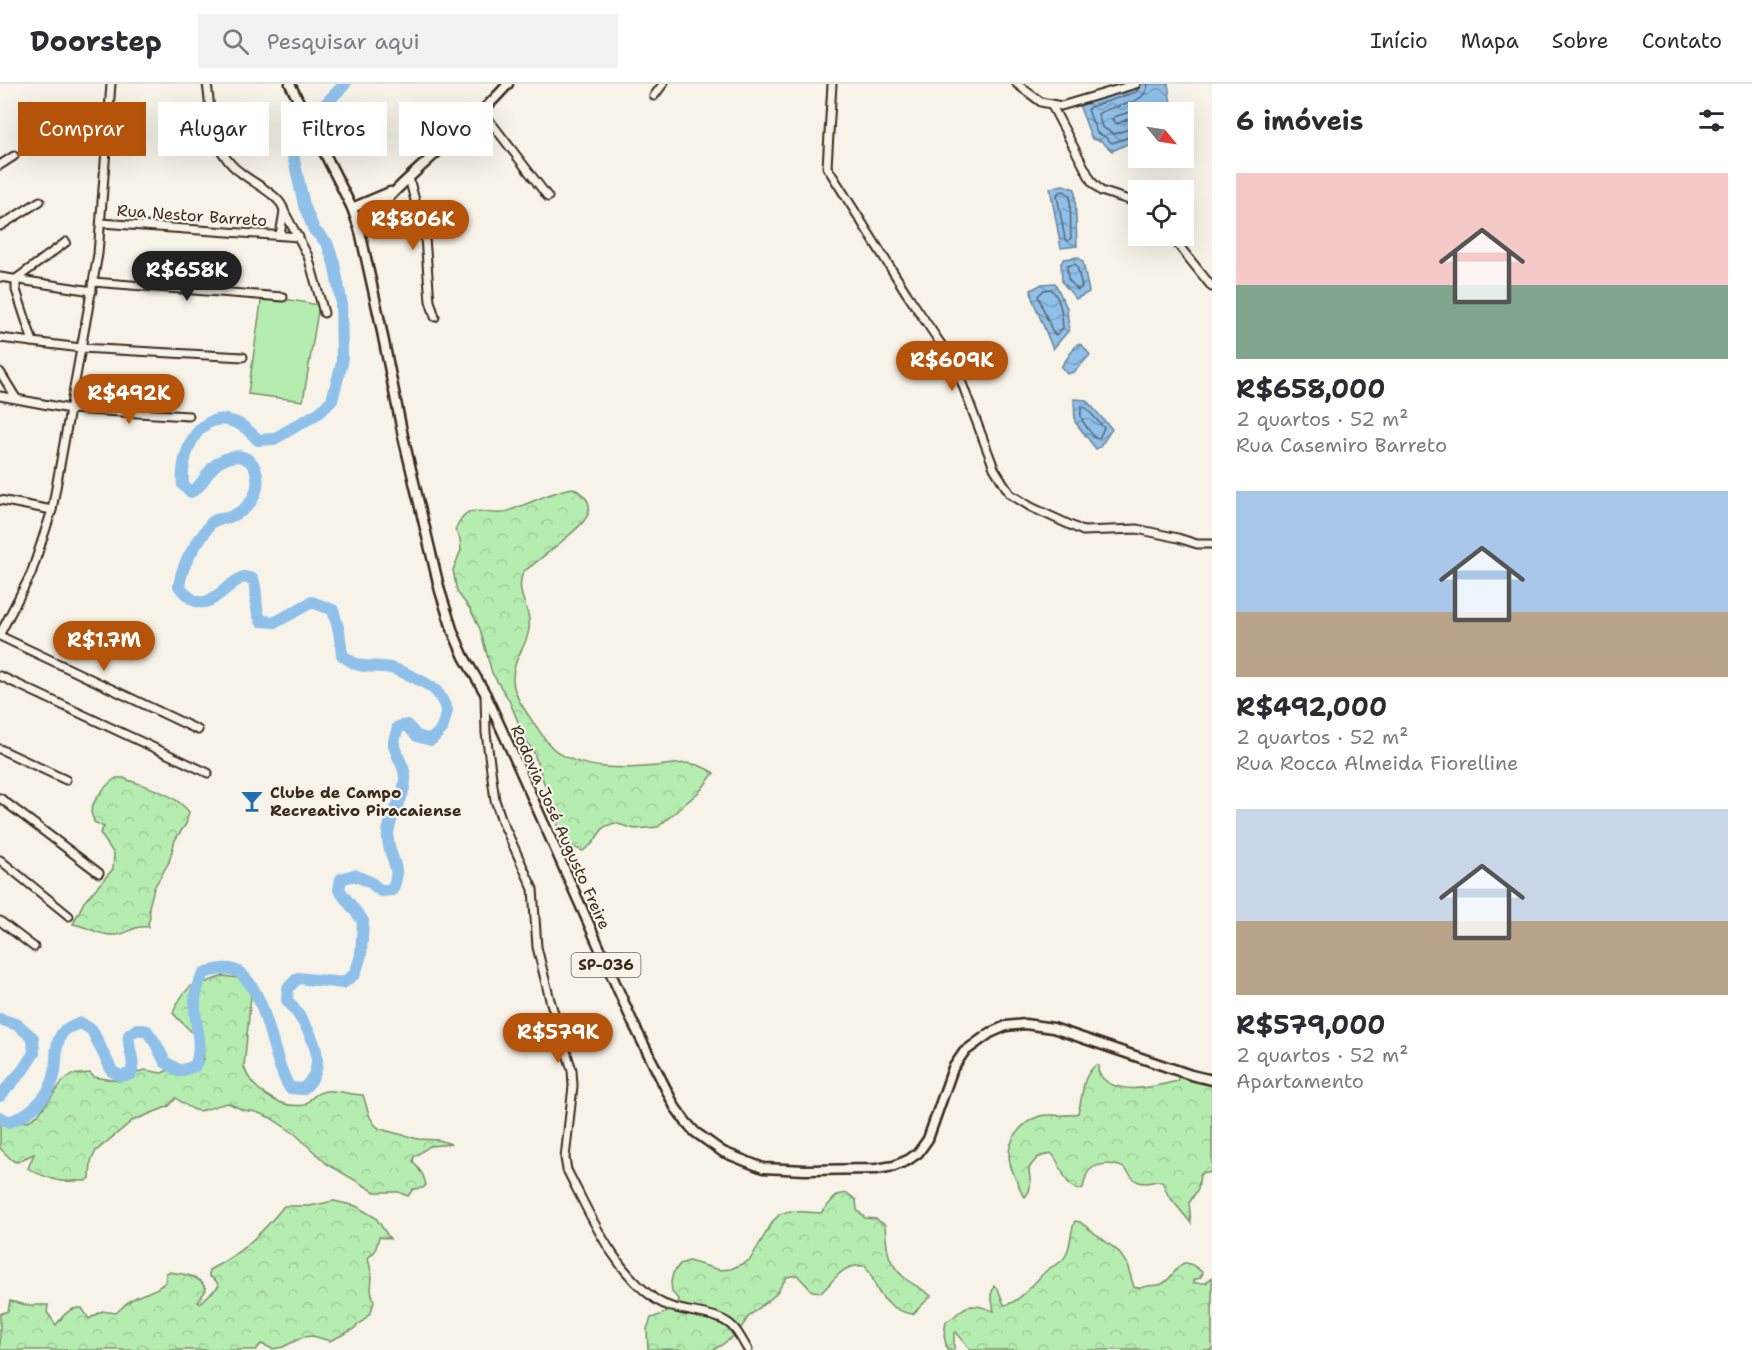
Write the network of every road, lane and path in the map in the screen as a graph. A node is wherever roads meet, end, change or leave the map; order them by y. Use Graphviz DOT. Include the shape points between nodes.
graph roads {
  1 [pos="111,84"];
  2 [pos="207,84"];
  3 [pos="290,84"];
  4 [pos="508,84"];
  5 [pos="663,84"];
  6 [pos="832,84"];
  7 [pos="1017,84"];
  8 [pos="1136,84"];
  9 [pos="654,96"];
  10 [pos="492,102"];
  11 [pos="1051,104"];
  12 [pos="493,125"];
  13 [pos="14,156"];
  14 [pos="434,156"];
  15 [pos="0,165"];
  16 [pos="409,178"];
  17 [pos="394,190"];
  18 [pos="548,197"];
  19 [pos="1128,200"];
  20 [pos="40,201"];
  21 [pos="352,208"];
  22 [pos="284,211"];
  23 [pos="101,223"];
  24 [pos="0,226"];
  25 [pos="360,231"];
  26 [pos="280,235"];
  27 [pos="299,237"];
  28 [pos="66,242"];
  29 [pos="1179,246"];
  30 [pos="0,277"];
  31 [pos="16,279"];
  32 [pos="93,282"];
  33 [pos="1212,287"];
  34 [pos="92,291"];
  35 [pos="283,297"];
  36 [pos="324,313"];
  37 [pos="435,317"];
  38 [pos="0,338"];
  39 [pos="33,342"];
  40 [pos="81,348"];
  41 [pos="243,357"];
  42 [pos="0,372"];
  43 [pos="0,396"];
  44 [pos="16,398"];
  45 [pos="70,410"];
  46 [pos="189,416"];
  47 [pos="0,500"];
  48 [pos="52,510"];
  49 [pos="1212,544"];
  50 [pos="0,635"];
  51 [pos="0,676"];
  52 [pos="485,693"];
  53 [pos="198,730"];
  54 [pos="0,749"];
  55 [pos="208,773"];
  56 [pos="66,780"];
  57 [pos="0,798"];
  58 [pos="0,860"];
  59 [pos="99,873"];
  60 [pos="69,916"];
  61 [pos="0,921"];
  62 [pos="34,947"];
  63 [pos="1212,1080"];
  64 [pos="748,1350"];
  1 -- 23 [label="street"];
  2 -- 22 [label="street" via="216,141 224,155 239,172 274,197"];
  3 -- 21 [label="main road, Rodovia José Augusto Freire"];
  4 -- 10 [label="main road"];
  5 -- 9 [label="street"];
  6 -- 49 [label="street" via="827,167 949,356 989,459 1010,494 1083,531 1137,529"];
  7 -- 11 [label="street" via="1041,102"];
  8 -- 11 [label="street" via="1061,106"];
  11 -- 19 [label="street" via="1092,182 1101,191"];
  12 -- 18 [label="street"];
  13 -- 15 [label="street"];
  14 -- 16 [label="main road"];
  16 -- 17 [label="main road"];
  16 -- 37 [label="street" via="425,238"];
  17 -- 21 [label="main road"];
  17 -- 25 [label="main road"];
  20 -- 24 [label="street"];
  21 -- 25 [label="main road, Rodovia José Augusto Freire / SP-036"];
  22 -- 26 [label="street, Rua Nestor Barreto"];
  22 -- 27 [label="street"];
  23 -- 26 [label="street, Rua Nestor Barreto"];
  23 -- 32 [label="street"];
  25 -- 52 [label="main road, Rodovia José Augusto Freire / SP-036" via="440,591 464,657"];
  26 -- 27 [label="street, Rua Nestor Barreto"];
  27 -- 36 [label="street"];
  28 -- 31 [label="street"];
  29 -- 33 [label="street"];
  30 -- 31 [label="street"];
  31 -- 34 [label="street"];
  31 -- 39 [label="street"];
  32 -- 34 [label="street"];
  32 -- 35 [label="street"];
  34 -- 40 [label="street"];
  38 -- 39 [label="street"];
  39 -- 40 [label="street"];
  40 -- 41 [label="street"];
  40 -- 45 [label="street"];
  42 -- 44 [label="street"];
  43 -- 44 [label="street"];
  44 -- 45 [label="street"];
  45 -- 46 [label="street"];
  45 -- 48 [label="street"];
  47 -- 48 [label="street"];
  48 -- 50 [label="street" via="31,574"];
  50 -- 53 [label="street"];
  51 -- 55 [label="street"];
  52 -- 63 [label="main road, Rodovia José Augusto Freire / SP-036" via="604,962 675,1107 695,1132 723,1152 763,1168 876,1169 908,1161 928,1139 953,1068 964,1052 1006,1026 1025,1024 1053,1029"];
  52 -- 64 [label="street" via="495,800 533,889 537,947 572,1070 567,1170 602,1238 646,1292 674,1308 732,1325"];
  54 -- 56 [label="street"];
  57 -- 59 [label="street"];
  58 -- 60 [label="street"];
  61 -- 62 [label="street"];
}
